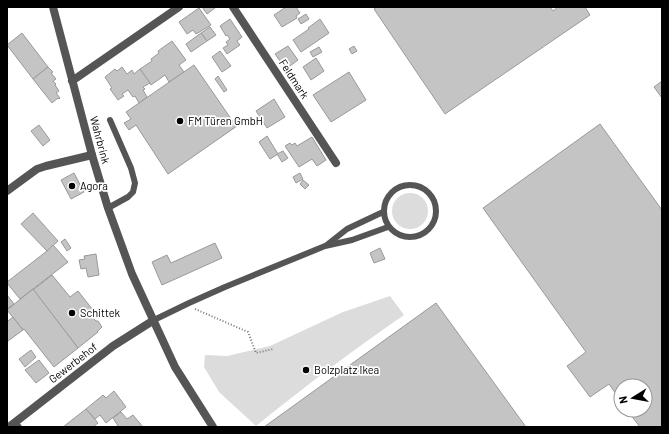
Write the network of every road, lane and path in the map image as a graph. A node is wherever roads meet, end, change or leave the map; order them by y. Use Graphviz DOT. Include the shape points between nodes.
graph roads {
  1 [pos="53,7"];
  2 [pos="179,7"];
  3 [pos="233,7"];
  4 [pos="72,81"];
  5 [pos="110,120"];
  6 [pos="92,155"];
  7 [pos="336,164"];
  8 [pos="7,191"];
  9 [pos="108,208"];
  10 [pos="383,212"];
  11 [pos="388,227"];
  12 [pos="326,246"];
  13 [pos="189,303"];
  14 [pos="154,320"];
  15 [pos="273,349"];
  16 [pos="15,425"];
  17 [pos="213,427"];
  1 -- 4 [label="street, Wahrbrink"];
  2 -- 4 [label="street"];
  3 -- 7 [label="street, Feldmark"];
  4 -- 6 [label="street, Wahrbrink"];
  5 -- 9 [label="lane" via="135,183 133,192 128,197"];
  6 -- 8 [label="street" via="37,169"];
  6 -- 9 [label="street, Wahrbrink"];
  9 -- 14 [label="street, Wahrbrink" via="132,274"];
  10 -- 11 [label="lane"];
  10 -- 11 [label="lane" via="387,197 397,188 409,185 427,191 436,208 434,221 422,235 404,237 392,232"];
  10 -- 12 [label="lane" via="347,228"];
  11 -- 12 [label="lane"];
  12 -- 13 [label="lane"];
  13 -- 14 [label="lane"];
  13 -- 15 [label="path" via="196,310 248,332 256,354"];
  14 -- 16 [label="street, Gewerbehof" via="112,346"];
  14 -- 17 [label="street, Wahrbrink" via="175,367"];
}
